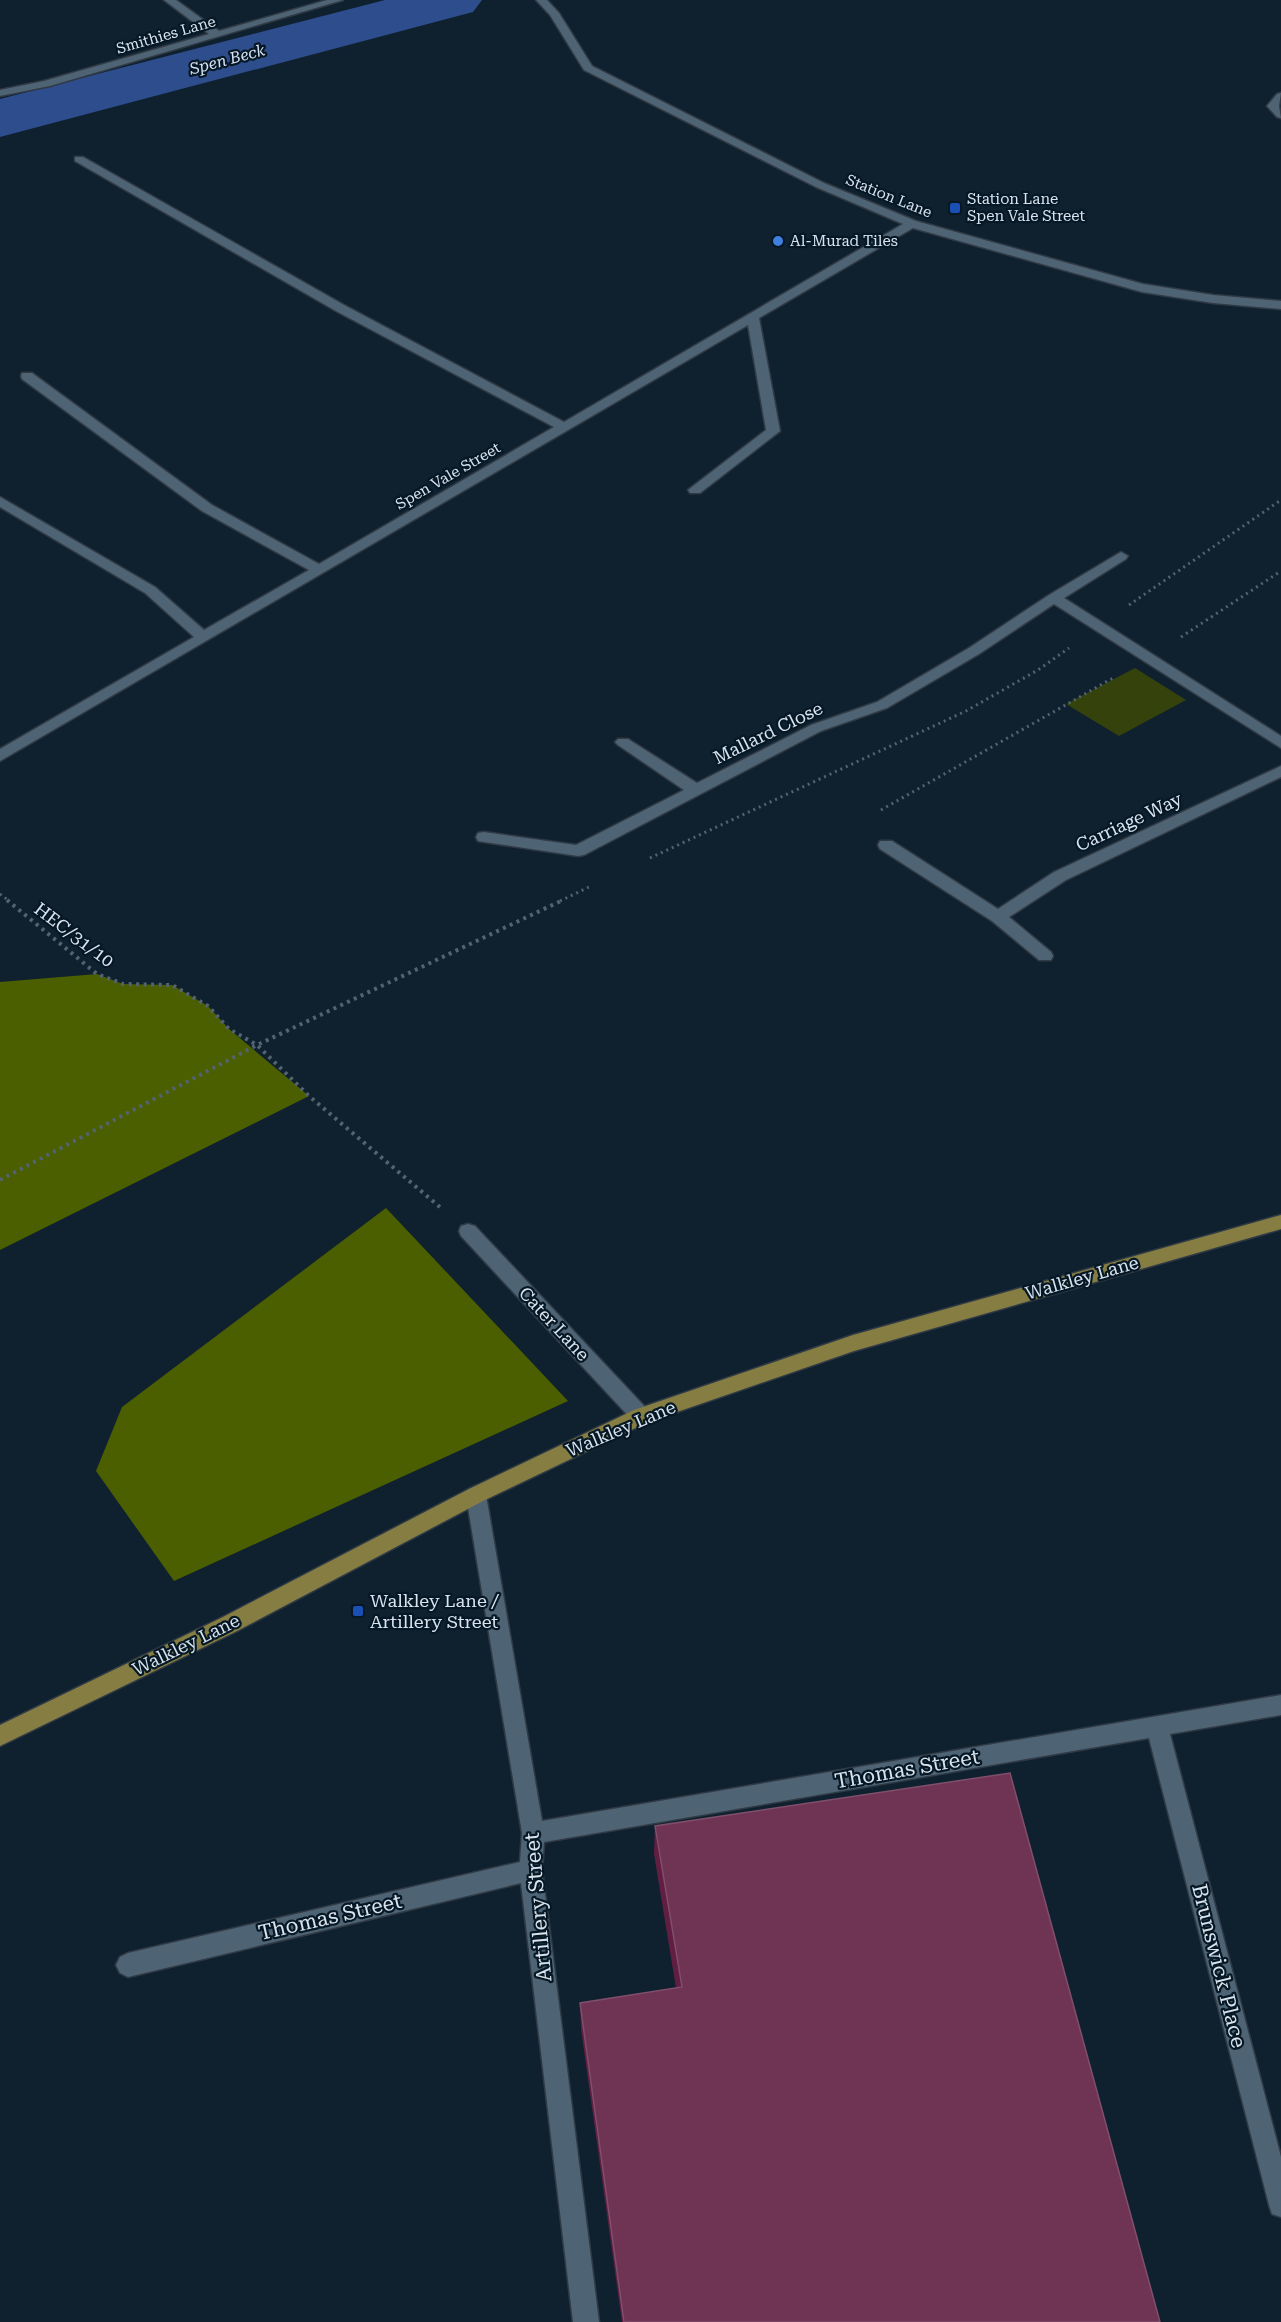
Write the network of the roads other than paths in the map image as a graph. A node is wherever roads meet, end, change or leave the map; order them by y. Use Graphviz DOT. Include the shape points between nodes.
graph roads {
  1 [pos="170,0"];
  2 [pos="338,0"];
  3 [pos="542,0"];
  4 [pos="218,35"];
  5 [pos="0,93"];
  6 [pos="1281,96"];
  7 [pos="1281,115"];
  8 [pos="79,159"];
  9 [pos="912,224"];
  10 [pos="1281,305"];
  11 [pos="753,317"];
  12 [pos="27,376"];
  13 [pos="564,427"];
  14 [pos="695,489"];
  15 [pos="0,501"];
  16 [pos="1121,556"];
  17 [pos="319,570"];
  18 [pos="1054,598"];
  19 [pos="203,637"];
  20 [pos="623,742"];
  21 [pos="1281,743"];
  22 [pos="0,756"];
  23 [pos="1281,771"];
  24 [pos="696,790"];
  25 [pos="484,837"];
  26 [pos="886,844"];
  27 [pos="998,917"];
  28 [pos="1045,956"];
  29 [pos="1281,1222"];
  30 [pos="468,1231"];
  31 [pos="641,1416"];
  32 [pos="476,1495"];
  33 [pos="1281,1705"];
  34 [pos="1157,1726"];
  35 [pos="0,1736"];
  36 [pos="533,1833"];
  37 [pos="531,1870"];
  38 [pos="129,1965"];
  39 [pos="1281,2205"];
  40 [pos="586,2322"];
  1 -- 4 [label="street"];
  2 -- 4 [label="street, Smithies Lane"];
  3 -- 9 [label="street, Station Lane" via="588,68 820,185"];
  4 -- 5 [label="street, Smithies Lane" via="46,84"];
  6 -- 7 [label="street" via="1273,106"];
  8 -- 13 [label="street" via="340,308"];
  9 -- 10 [label="street, Station Lane" via="1142,288"];
  9 -- 11 [label="street, Spen Vale Street"];
  11 -- 13 [label="street, Spen Vale Street"];
  11 -- 14 [label="street" via="773,431"];
  12 -- 17 [label="street" via="207,508"];
  13 -- 17 [label="street, Spen Vale Street"];
  15 -- 19 [label="street" via="150,590"];
  16 -- 18 [label="street, Mallard Close"];
  17 -- 19 [label="street, Spen Vale Street"];
  18 -- 21 [label="street"];
  18 -- 24 [label="street, Mallard Close" via="882,705 816,728"];
  19 -- 22 [label="street, Spen Vale Street"];
  20 -- 24 [label="street"];
  23 -- 27 [label="street, Carriage Way" via="1060,876"];
  24 -- 25 [label="street, Mallard Close" via="578,851"];
  26 -- 27 [label="street"];
  27 -- 28 [label="street"];
  29 -- 31 [label="main road, Walkley Lane" via="853,1343"];
  30 -- 31 [label="street, Cater Lane"];
  31 -- 32 [label="main road, Walkley Lane"];
  32 -- 35 [label="main road, Walkley Lane" via="230,1624"];
  32 -- 36 [label="street, Artillery Street"];
  33 -- 34 [label="street, Thomas Street"];
  34 -- 36 [label="street, Thomas Street"];
  34 -- 39 [label="street, Brunswick Place"];
  36 -- 37 [label="street, Artillery Street"];
  37 -- 38 [label="street, Thomas Street"];
  37 -- 40 [label="street, Artillery Street"];
}
